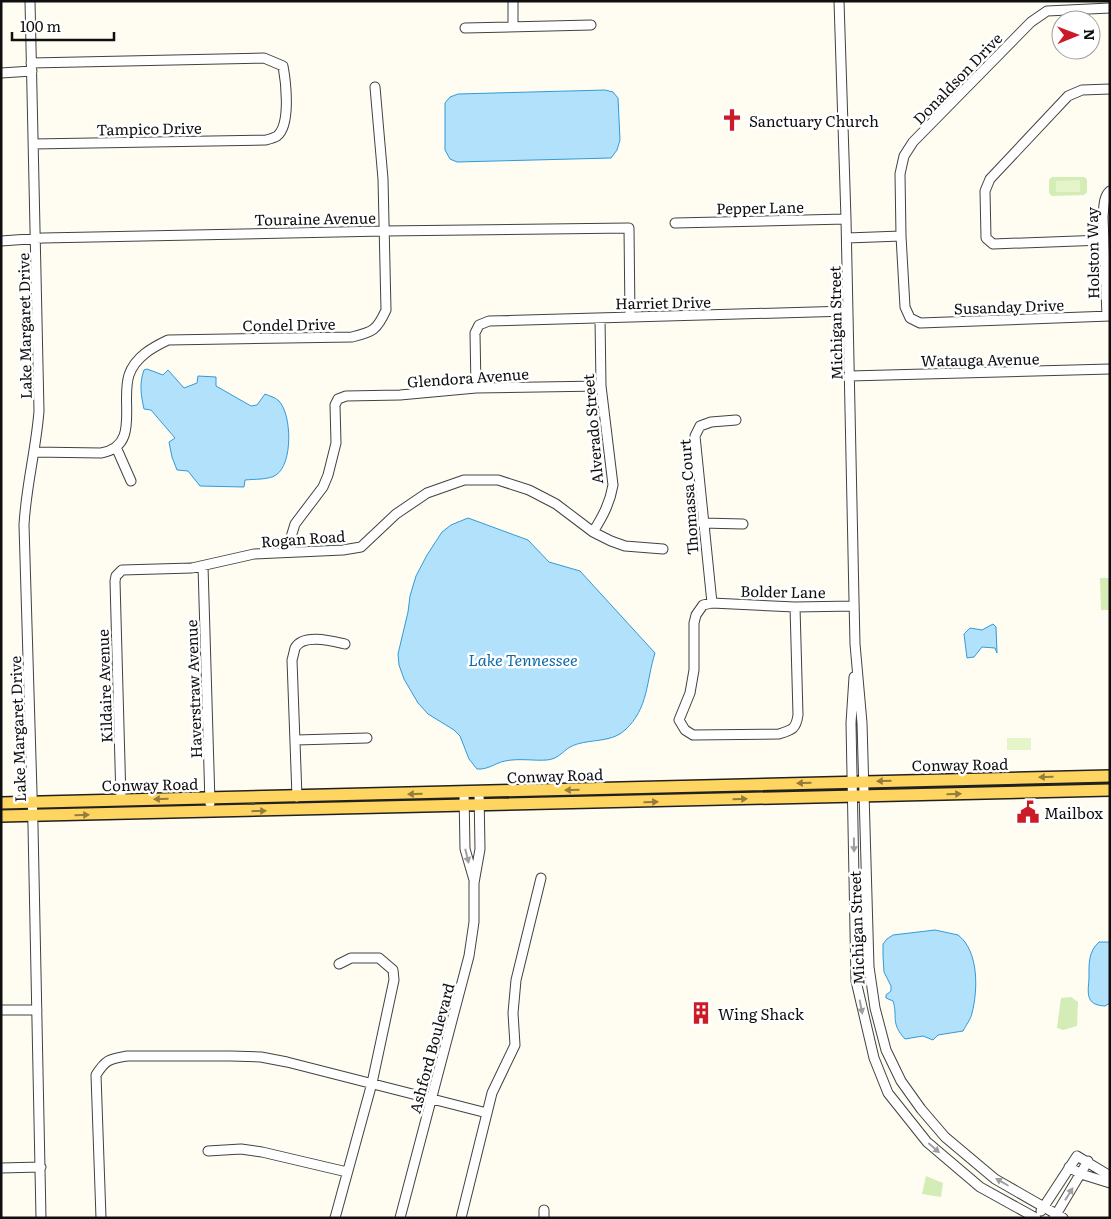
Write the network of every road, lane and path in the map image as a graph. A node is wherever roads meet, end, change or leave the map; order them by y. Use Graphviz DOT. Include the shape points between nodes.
graph roads {
  1 [pos="30,1"];
  2 [pos="512,1"];
  3 [pos="839,1"];
  4 [pos="1110,8"];
  5 [pos="591,25"];
  6 [pos="513,27"];
  7 [pos="465,28"];
  8 [pos="31,67"];
  9 [pos="1,73"];
  10 [pos="375,87"];
  11 [pos="1110,88"];
  12 [pos="33,144"];
  13 [pos="1110,190"];
  14 [pos="846,219"];
  15 [pos="675,223"];
  16 [pos="384,231"];
  17 [pos="901,236"];
  18 [pos="847,238"];
  19 [pos="35,239"];
  20 [pos="1104,240"];
  21 [pos="1,241"];
  22 [pos="848,311"];
  23 [pos="1108,316"];
  24 [pos="630,317"];
  25 [pos="600,318"];
  26 [pos="910,318"];
  27 [pos="1110,369"];
  28 [pos="850,376"];
  29 [pos="601,386"];
  30 [pos="476,388"];
  31 [pos="736,420"];
  32 [pos="116,447"];
  33 [pos="34,452"];
  34 [pos="131,481"];
  35 [pos="702,522"];
  36 [pos="743,524"];
  37 [pos="593,532"];
  38 [pos="663,549"];
  39 [pos="290,552"];
  40 [pos="203,566"];
  41 [pos="118,573"];
  42 [pos="712,603"];
  43 [pos="854,606"];
  44 [pos="794,607"];
  45 [pos="344,644"];
  46 [pos="367,738"];
  47 [pos="296,740"];
  48 [pos="1095,776"];
  49 [pos="1110,776"];
  50 [pos="858,782"];
  51 [pos="636,788"];
  52 [pos="1110,790"];
  53 [pos="1090,791"];
  54 [pos="479,792"];
  55 [pos="464,793"];
  56 [pos="859,796"];
  57 [pos="298,797"];
  58 [pos="210,798"];
  59 [pos="121,800"];
  60 [pos="32,802"];
  61 [pos="1,803"];
  62 [pos="578,804"];
  63 [pos="480,806"];
  64 [pos="464,807"];
  65 [pos="210,812"];
  66 [pos="1,816"];
  67 [pos="33,816"];
  68 [pos="541,878"];
  69 [pos="474,883"];
  70 [pos="339,964"];
  71 [pos="1,1010"];
  72 [pos="37,1010"];
  73 [pos="372,1083"];
  74 [pos="432,1098"];
  75 [pos="487,1112"];
  76 [pos="208,1151"];
  77 [pos="1088,1161"];
  78 [pos="41,1167"];
  79 [pos="1069,1167"];
  80 [pos="1,1168"];
  81 [pos="347,1172"];
  82 [pos="1081,1174"];
  83 [pos="1110,1176"];
  84 [pos="1110,1183"];
  85 [pos="1044,1206"];
  86 [pos="1058,1216"];
  87 [pos="41,1218"];
  88 [pos="101,1218"];
  89 [pos="335,1218"];
  90 [pos="400,1218"];
  91 [pos="461,1218"];
  92 [pos="1036,1218"];
  1 -- 8 [label="street, Lake Margaret Drive"];
  2 -- 6 [label="street"];
  3 -- 14 [label="street, Michigan Street"];
  4 -- 17 [label="street, Donaldson Drive" via="1047,11 1031,22 914,142 904,156 900,174"];
  5 -- 6 [label="street"];
  6 -- 7 [label="street"];
  8 -- 9 [label="street"];
  8 -- 12 [label="street, Lake Margaret Drive"];
  8 -- 12 [label="street, Tampico Drive" via="264,58 283,66 286,95 286,122 276,137 266,140"];
  10 -- 16 [label="street, Condel Drive" via="382,151"];
  11 -- 20 [label="street" via="1082,90 1068,96 990,179 985,191 986,238 993,244"];
  12 -- 19 [label="street, Lake Margaret Drive"];
  13 -- 20 [label="street, Holston Way" via="1104,204"];
  14 -- 15 [label="street, Pepper Lane"];
  14 -- 18 [label="street, Michigan Street"];
  16 -- 19 [label="street, Touraine Avenue"];
  16 -- 24 [label="street, Touraine Avenue" via="629,228"];
  16 -- 32 [label="street, Condel Drive" via="386,310 380,325 370,333 352,337 168,340 150,348 130,373 126,390 127,428"];
  17 -- 18 [label="street"];
  17 -- 26 [label="street, Donaldson Drive" via="906,307"];
  18 -- 22 [label="street, Michigan Street"];
  19 -- 21 [label="street, Touraine Avenue"];
  19 -- 33 [label="street, Lake Margaret Drive" via="39,402"];
  20 -- 23 [label="street, Holston Way"];
  22 -- 24 [label="street, Harriet Drive"];
  22 -- 28 [label="street, Michigan Street"];
  23 -- 26 [label="street, Susanday Drive" via="920,323"];
  24 -- 25 [label="street, Harriet Drive"];
  25 -- 29 [label="street, Alverado Street"];
  25 -- 30 [label="street, Harriet Drive" via="489,321 479,325 475,333"];
  27 -- 28 [label="street, Watauga Avenue"];
  28 -- 43 [label="street, Michigan Street"];
  29 -- 30 [label="street, Glendora Avenue"];
  29 -- 37 [label="street, Alverado Street" via="613,485 605,513"];
  30 -- 39 [label="street, Glendora Avenue" via="338,399 335,405 336,443 328,475 295,524"];
  31 -- 35 [label="street, Thomassa Court" via="700,426 695,436"];
  32 -- 33 [label="street" via="101,453"];
  32 -- 34 [label="street"];
  33 -- 60 [label="street, Lake Margaret Drive" via="24,525"];
  35 -- 36 [label="street"];
  35 -- 42 [label="street, Thomassa Court"];
  37 -- 38 [label="street, Rogan Road" via="625,546"];
  37 -- 39 [label="street, Rogan Road" via="556,504 529,490 498,480 464,480 427,493 396,514 361,546"];
  39 -- 40 [label="street, Rogan Road" via="254,554"];
  40 -- 41 [label="street, Rogan Road"];
  40 -- 58 [label="street, Haverstraw Avenue"];
  41 -- 59 [label="street, Kildaire Avenue" via="115,581"];
  42 -- 44 [label="street, Bolder Lane"];
  42 -- 44 [label="street" via="703,605 696,615 694,670 680,720 685,730 693,734 779,734 797,724"];
  43 -- 44 [label="street, Bolder Lane"];
  43 -- 50 [label="street, Michigan Street" via="851,723"];
  45 -- 47 [label="street" via="326,639 304,640 296,647 292,660"];
  46 -- 47 [label="street"];
  47 -- 57 [label="street"];
  48 -- 49 [label="main road, Conway Road"];
  48 -- 50 [label="main road, Conway Road, one-way"];
  48 -- 53 [label="street"];
  50 -- 51 [label="main road, Conway Road, one-way"];
  50 -- 56 [label="street, Michigan Street"];
  51 -- 54 [label="main road, Conway Road, one-way"];
  51 -- 62 [label="main road" via="627,794 590,796"];
  52 -- 53 [label="main road, Conway Road"];
  56 -- 53 [label="main road, Conway Road, one-way"];
  54 -- 55 [label="main road, Conway Road"];
  54 -- 63 [label="street, Ashford Boulevard"];
  55 -- 57 [label="main road, Conway Road, one-way"];
  55 -- 64 [label="street, Ashford Boulevard"];
  62 -- 56 [label="main road, Conway Road, one-way"];
  85 -- 56 [label="street, Michigan Street, one-way" via="995,1178 945,1137 901,1081 886,1050 869,967"];
  56 -- 92 [label="street, Michigan Street, one-way" via="856,981 874,1058 888,1092 927,1142 980,1186"];
  57 -- 58 [label="main road, Conway Road"];
  58 -- 59 [label="main road, Conway Road, one-way"];
  58 -- 65 [label="street, Haverstraw Avenue"];
  59 -- 60 [label="main road, Conway Road"];
  60 -- 61 [label="main road, Conway Road"];
  60 -- 67 [label="street, Lake Margaret Drive"];
  62 -- 63 [label="main road, Conway Road"];
  63 -- 64 [label="main road, Conway Road"];
  63 -- 69 [label="street, Ashford Boulevard" via="480,849"];
  65 -- 64 [label="main road, Conway Road, one-way"];
  64 -- 69 [label="street, Ashford Boulevard, one-way" via="465,849"];
  67 -- 65 [label="main road, Conway Road, one-way"];
  66 -- 67 [label="main road, Conway Road"];
  67 -- 72 [label="street, Lake Margaret Drive"];
  68 -- 75 [label="street" via="516,980 515,1045"];
  69 -- 74 [label="street, Ashford Boulevard" via="474,922 469,956"];
  70 -- 73 [label="street" via="351,958 378,958 393,970 394,980"];
  71 -- 72 [label="street"];
  72 -- 78 [label="street, Lake Margaret Drive"];
  73 -- 74 [label="street"];
  73 -- 81 [label="street"];
  73 -- 88 [label="street" via="261,1057 127,1056 103,1063 96,1075"];
  74 -- 75 [label="street"];
  74 -- 90 [label="street, Ashford Boulevard"];
  75 -- 91 [label="street"];
  76 -- 81 [label="street" via="262,1152"];
  77 -- 79 [label="street" via="1077,1156"];
  77 -- 82 [label="street"];
  77 -- 83 [label="street"];
  78 -- 80 [label="street"];
  78 -- 87 [label="street, Lake Margaret Drive"];
  79 -- 82 [label="street"];
  79 -- 85 [label="street"];
  81 -- 89 [label="street"];
  82 -- 84 [label="street"];
  86 -- 82 [label="street, one-way"];
  85 -- 86 [label="street, Michigan Street"];
  85 -- 92 [label="street"];
}
